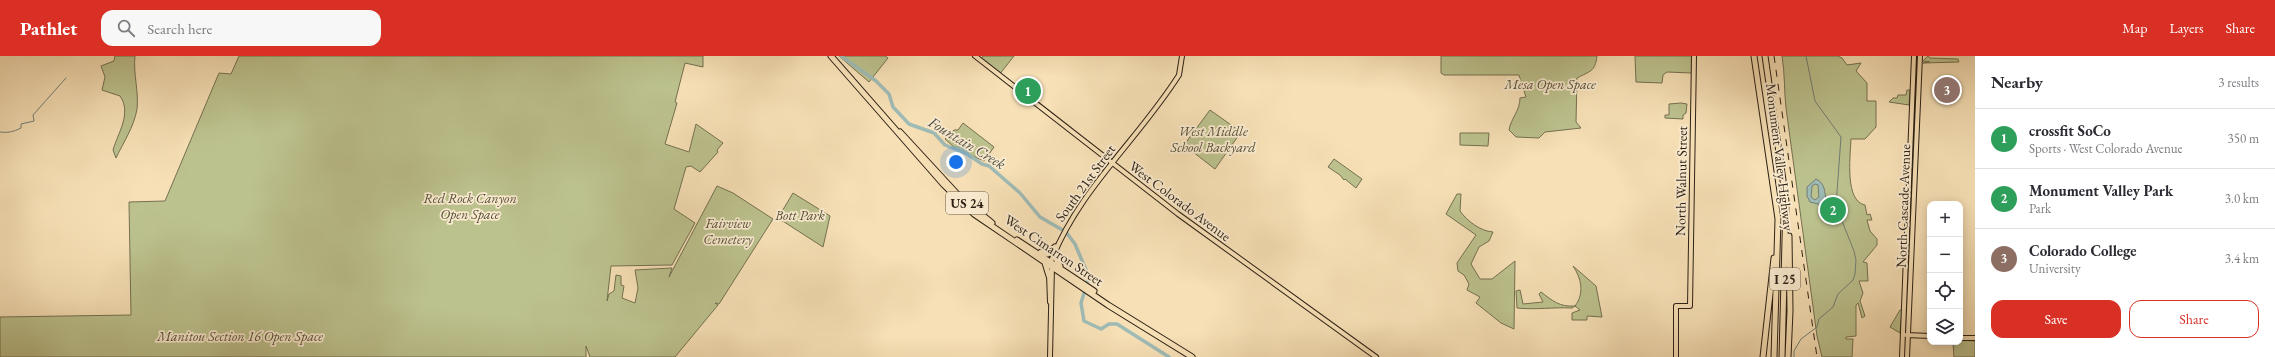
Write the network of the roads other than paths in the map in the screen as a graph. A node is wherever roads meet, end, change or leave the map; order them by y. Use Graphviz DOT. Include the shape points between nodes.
graph roads {
  1 [pos="831,56"];
  2 [pos="975,56"];
  3 [pos="1182,56"];
  4 [pos="1694,56"];
  5 [pos="1750,56"];
  6 [pos="1754,56"];
  7 [pos="1765,56"];
  8 [pos="1914,56"];
  9 [pos="1920,56"];
  10 [pos="1760,91"];
  11 [pos="896,128"];
  12 [pos="1112,163"];
  13 [pos="1786,201"];
  14 [pos="1778,219"];
  15 [pos="1055,247"];
  16 [pos="1030,248"];
  17 [pos="1033,254"];
  18 [pos="1051,264"];
  19 [pos="1062,273"];
  20 [pos="1068,273"];
  21 [pos="1050,277"];
  22 [pos="1082,284"];
  23 [pos="1091,291"];
  24 [pos="1903,335"];
  25 [pos="1908,336"];
  26 [pos="1927,336"];
  27 [pos="1963,338"];
  28 [pos="1975,338"];
  29 [pos="1050,357"];
  30 [pos="1192,357"];
  31 [pos="1197,357"];
  32 [pos="1376,357"];
  33 [pos="1676,357"];
  34 [pos="1764,357"];
  35 [pos="1774,357"];
  36 [pos="1782,357"];
  37 [pos="1788,357"];
  38 [pos="1902,357"];
  39 [pos="1907,357"];
  1 -- 11 [label="highway, West Cimarron Street / US 24"];
  2 -- 12 [label="main road, West Colorado Avenue"];
  3 -- 12 [label="main road, South 21st Street" via="1179,77"];
  4 -- 33 [label="main road, North Walnut Street" via="1690,306 1676,306"];
  5 -- 10 [label="highway"];
  6 -- 10 [label="highway, Monument Valley Highway / I 25"];
  7 -- 13 [label="highway, Monument Valley Highway / I 25"];
  8 -- 24 [label="main road, North Cascade Avenue"];
  9 -- 25 [label="main road, North Cascade Avenue"];
  10 -- 14 [label="highway, Monument Valley Highway / I 25"];
  11 -- 16 [label="highway, West Cimarron Street / US 24" via="970,206"];
  11 -- 17 [label="highway, West Cimarron Street / US 24" via="966,207"];
  12 -- 15 [label="main road, South 21st Street" via="1077,207"];
  12 -- 32 [label="main road, West Colorado Avenue" via="1203,233"];
  13 -- 36 [label="highway, Monument Valley Highway / I 25"];
  13 -- 37 [label="highway" via="1790,251"];
  14 -- 34 [label="highway"];
  14 -- 35 [label="highway, Monument Valley Highway / I 25"];
  15 -- 16 [label="highway" via="1046,254"];
  15 -- 18 [label="main road, South 21st Street"];
  15 -- 20 [label="highway" via="1057,262"];
  16 -- 18 [label="highway, West Cimarron Street / US 24"];
  17 -- 18 [label="highway, West Cimarron Street / US 24"];
  17 -- 21 [label="highway" via="1047,266"];
  18 -- 19 [label="highway, West Cimarron Street / US 24"];
  18 -- 20 [label="highway, West Cimarron Street / US 24"];
  18 -- 21 [label="main road, South 21st Street"];
  19 -- 21 [label="highway" via="1056,271"];
  19 -- 22 [label="highway, West Cimarron Street / US 24"];
  20 -- 22 [label="highway, West Cimarron Street / US 24"];
  21 -- 29 [label="main road, South 21st Street"];
  22 -- 23 [label="highway, West Cimarron Street / US 24"];
  23 -- 30 [label="highway, West Cimarron Street / US 24"];
  23 -- 31 [label="highway, West Cimarron Street / US 24"];
  24 -- 25 [label="main road"];
  24 -- 38 [label="main road, North Cascade Avenue"];
  25 -- 26 [label="main road"];
  25 -- 39 [label="main road, North Cascade Avenue"];
  27 -- 28 [label="main road"];
}
